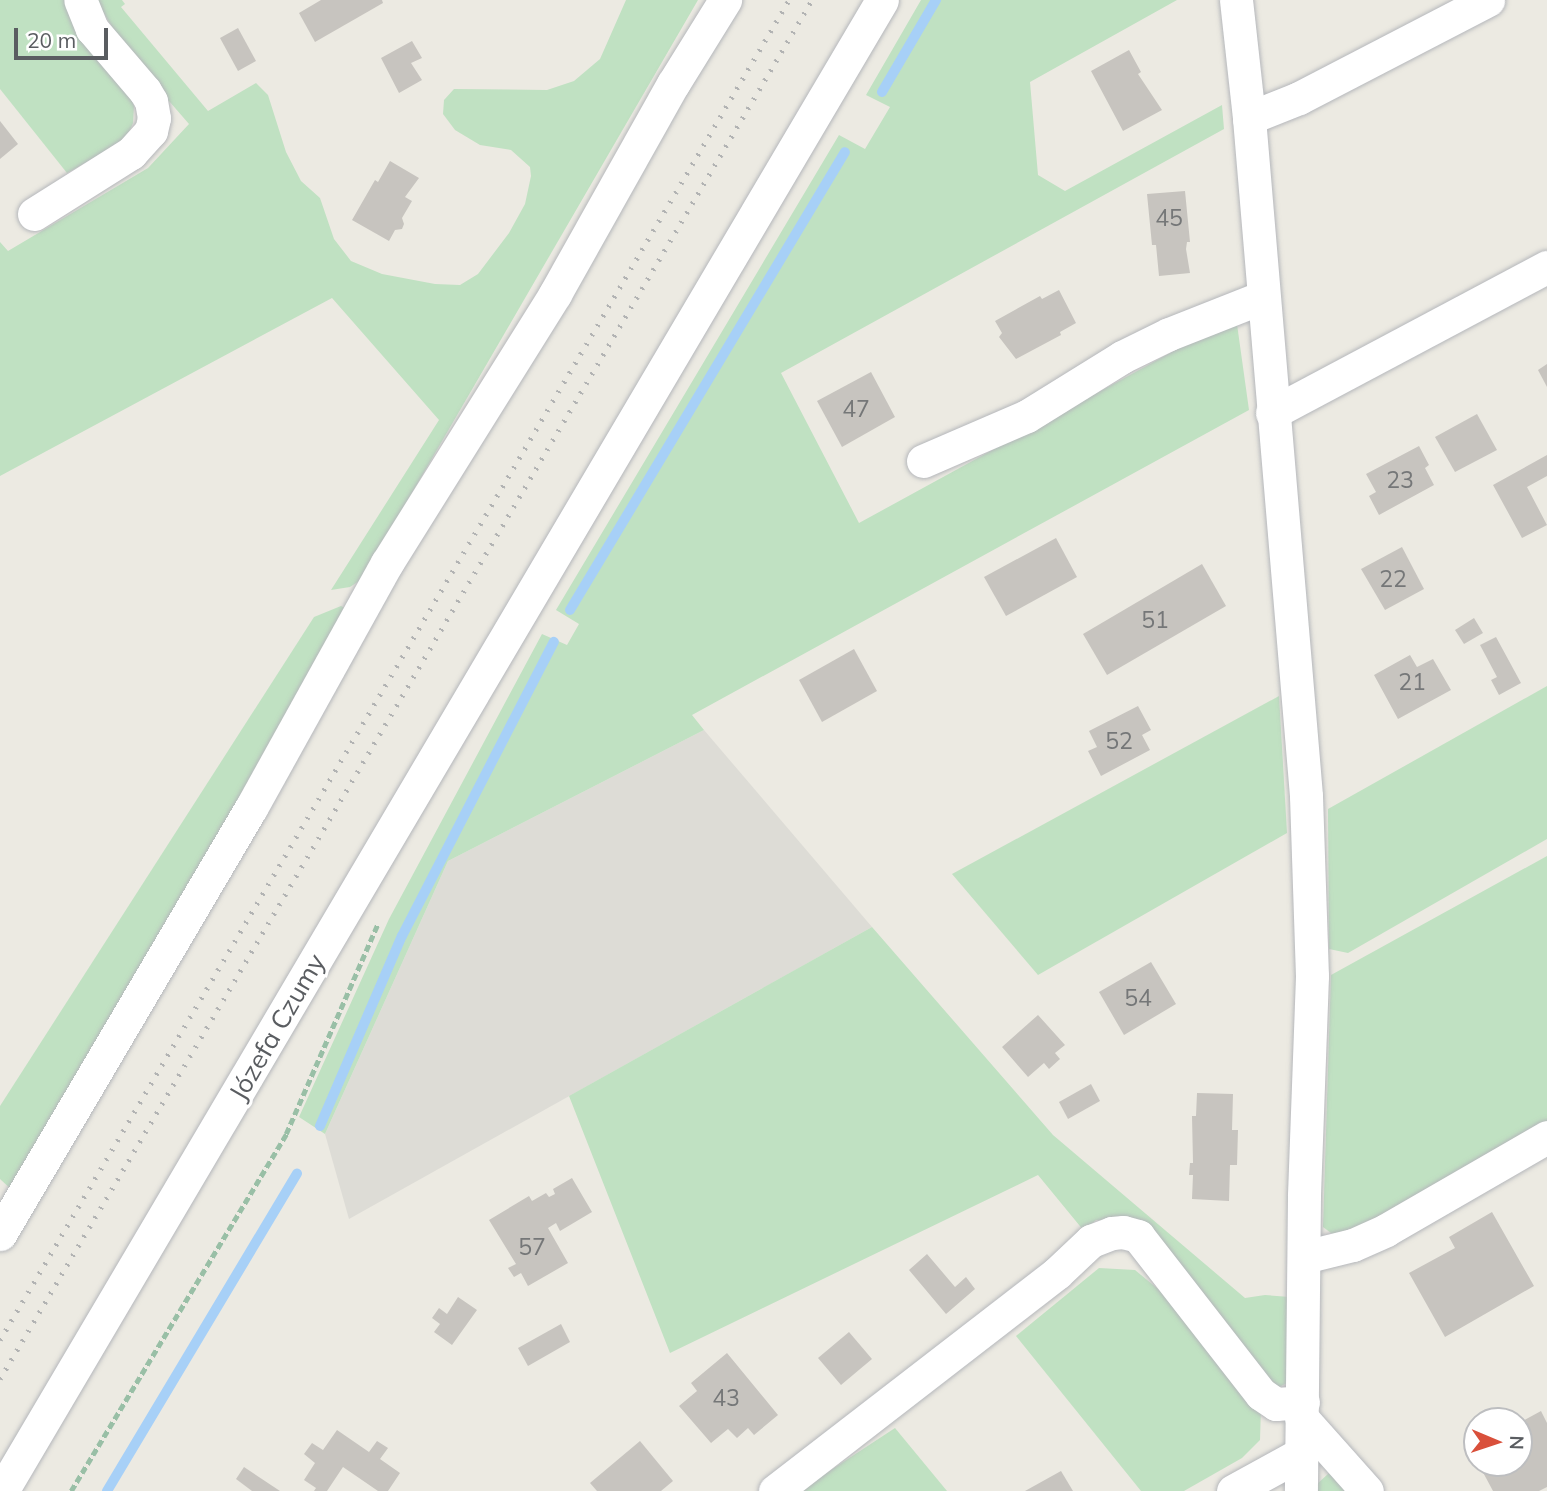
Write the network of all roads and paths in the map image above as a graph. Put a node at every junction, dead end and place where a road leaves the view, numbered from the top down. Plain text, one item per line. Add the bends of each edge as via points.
1 (80, 0) edge
2 (725, 0) edge
3 (882, 0) edge
4 (1236, 0) edge
5 (1488, 0) edge
6 (1249, 118) junction
7 (34, 214) dead end
8 (1547, 267) edge
9 (1263, 297) junction
10 (1272, 413) junction
11 (923, 461) dead end
12 (381, 915) dead end
13 (1547, 1136) edge
14 (0, 1234) edge
15 (1304, 1257) junction
16 (1302, 1410) junction
17 (1302, 1453) junction
18 (2, 1491) edge
19 (71, 1491) edge
20 (775, 1491) edge
21 (1233, 1491) edge
22 (1301, 1491) edge
23 (1367, 1491) edge

1 - 7 street via 92,29 151,101 154,118 151,131 131,153
2 - 14 street via 555,294 387,563 251,808
3 - 18 street, Józefa Czumy
4 - 6 street
5 - 6 street via 1299,98
6 - 9 street
8 - 10 street
9 - 10 street
9 - 11 street via 1169,334 1027,416
10 - 15 street via 1306,796 1312,976
12 - 19 path via 286,1134
13 - 15 street via 1386,1230 1353,1245
15 - 16 street
16 - 17 street
16 - 20 street via 1276,1404 1261,1394 1138,1236 1112,1233 1091,1241 1046,1282
16 - 23 street
17 - 21 street
17 - 22 street

